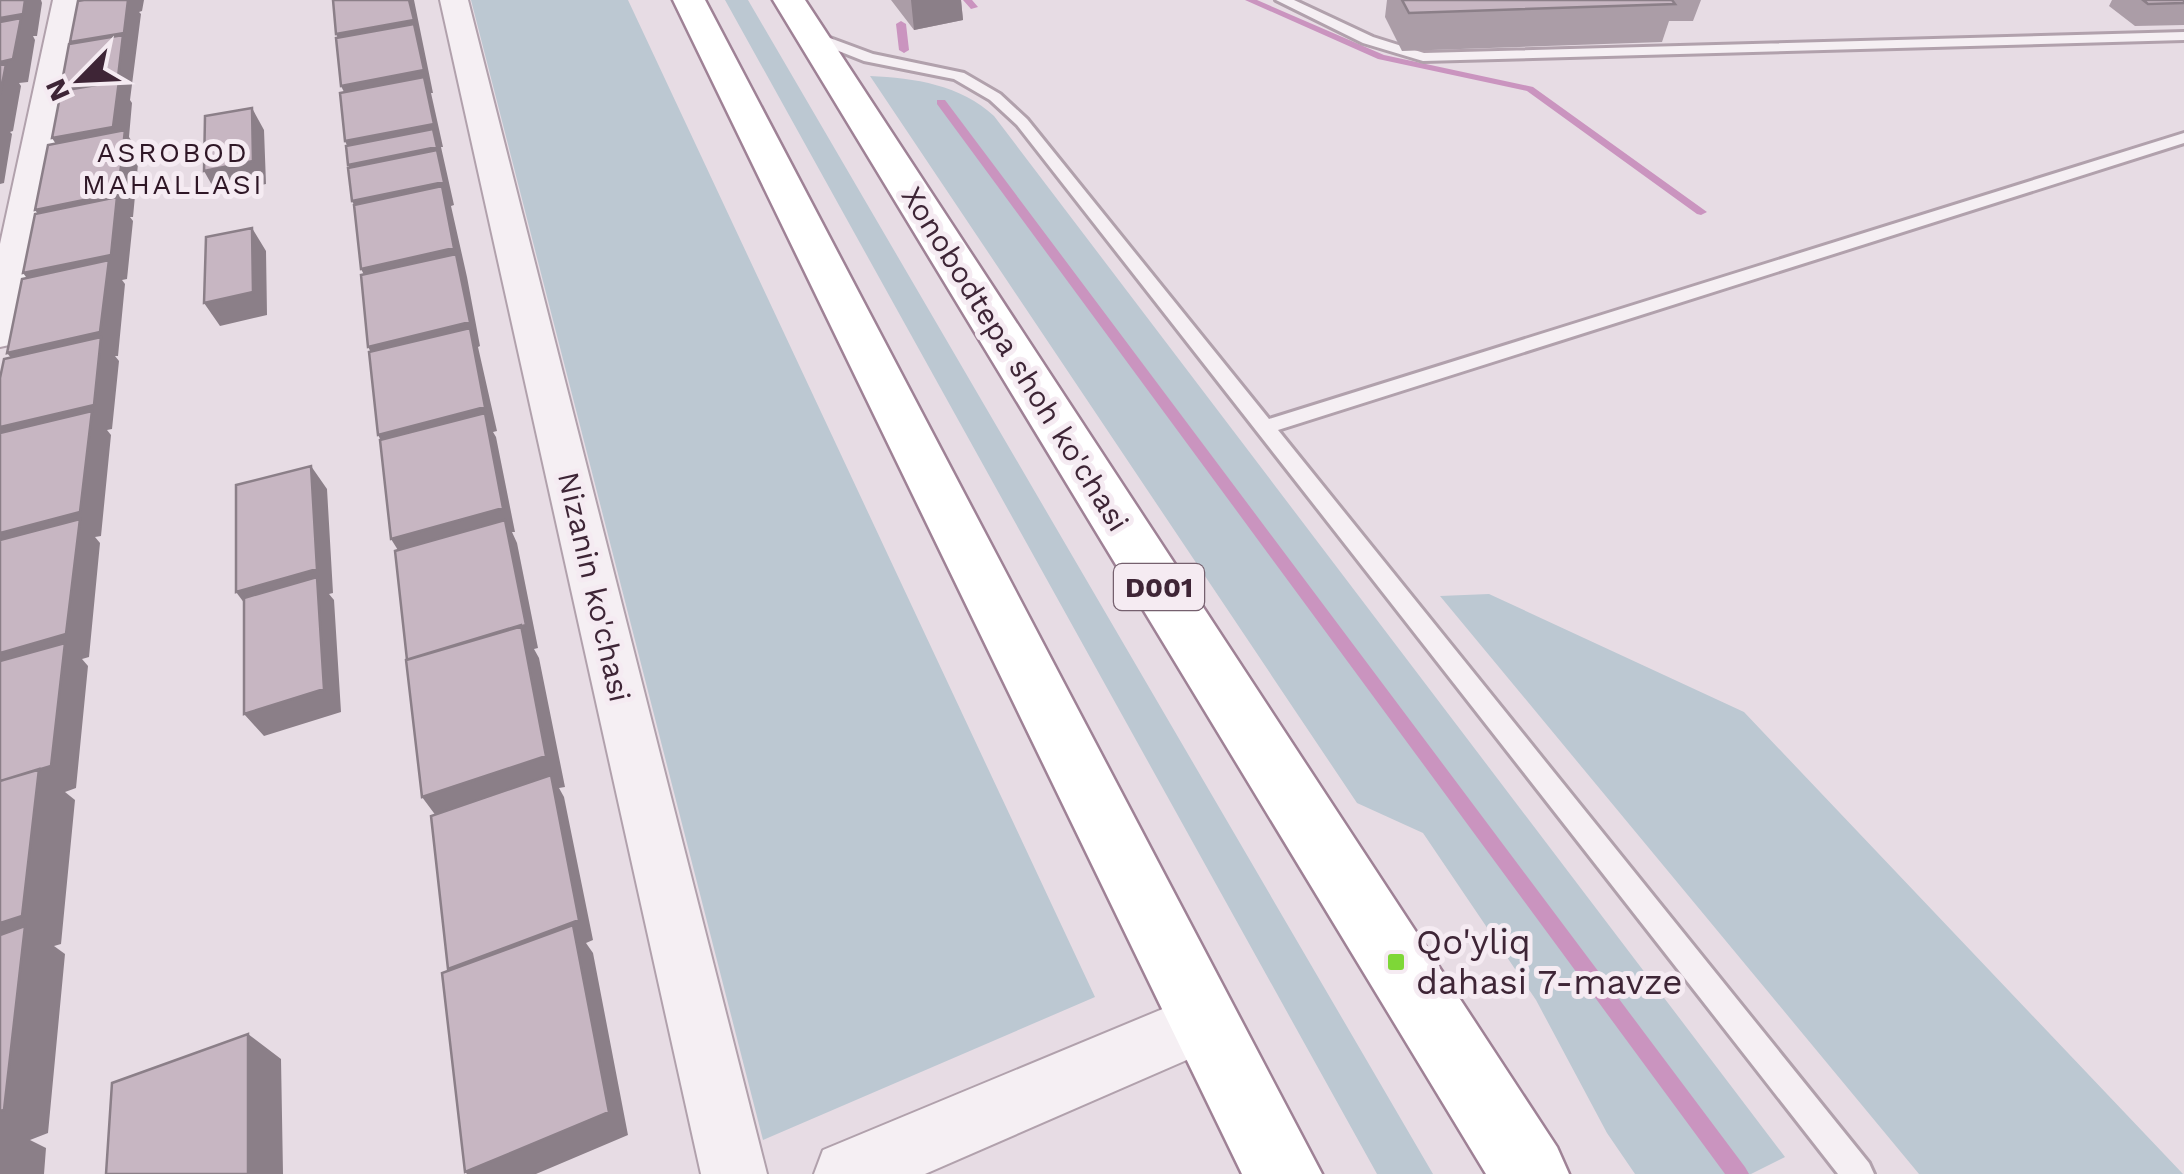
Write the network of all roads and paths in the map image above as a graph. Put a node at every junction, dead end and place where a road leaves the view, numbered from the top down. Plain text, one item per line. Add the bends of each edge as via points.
1 (67, 0) edge
2 (454, 0) edge
3 (689, 0) edge
4 (1283, 0) edge
5 (800, 18) edge
6 (2184, 36) edge
7 (2184, 138) edge
8 (0, 335) edge
9 (1263, 428) junction
10 (1206, 1021) junction
11 (939, 1156) edge
12 (734, 1174) edge
13 (847, 1174) edge
14 (1283, 1174) edge
15 (1530, 1174) edge
16 (1858, 1174) edge

1 - 8 street
2 - 12 street, Nizanin ko'chasi
3 - 10 highway
4 - 6 lane via 1422,58
5 - 9 lane via 870,58 959,76 995,97 1022,122
5 - 15 highway, Xonobodtepa shoh ko'chasi / D001
7 - 9 lane
9 - 16 lane
10 - 11 street
10 - 14 highway
11 - 13 street

